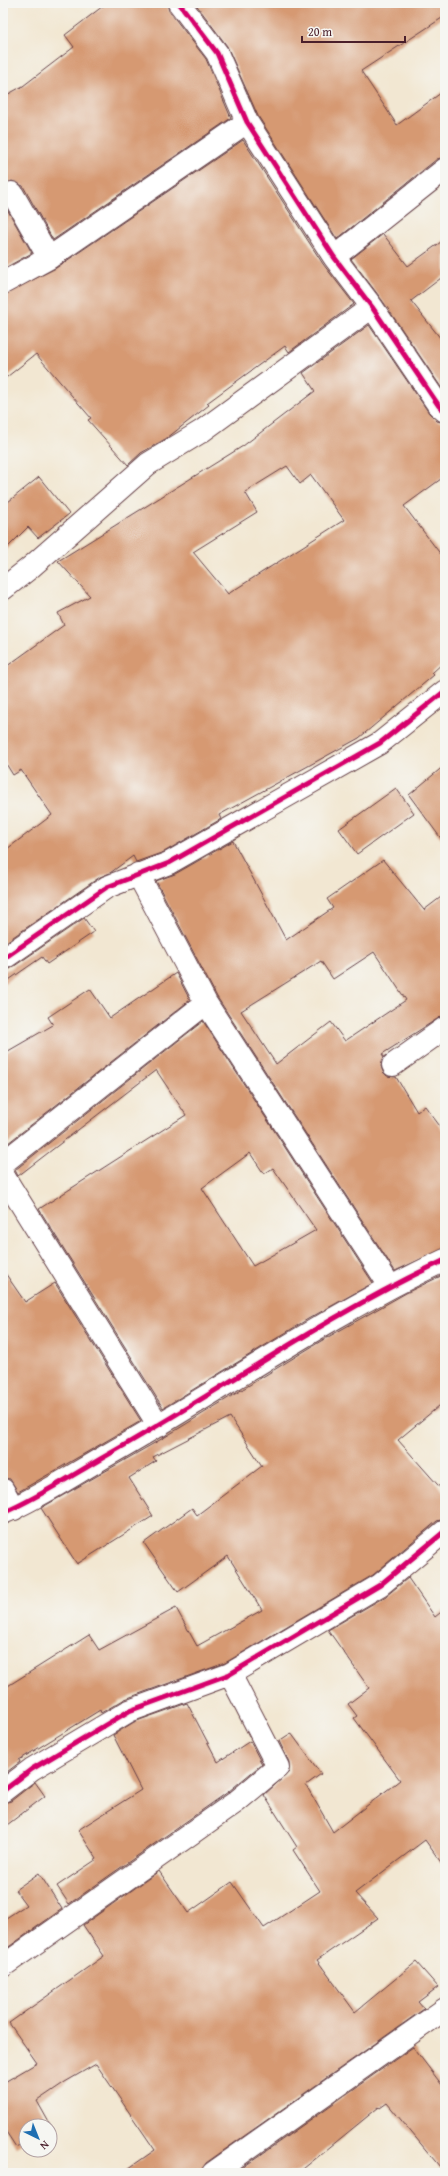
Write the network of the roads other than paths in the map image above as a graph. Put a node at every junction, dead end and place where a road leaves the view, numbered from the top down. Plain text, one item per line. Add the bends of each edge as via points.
1 (179, 3) edge
2 (247, 122) junction
3 (445, 169) edge
4 (12, 193) dead end
5 (334, 257) junction
6 (49, 258) junction
7 (3, 283) edge
8 (372, 307) junction
9 (445, 411) edge
10 (3, 588) edge
11 (445, 690) edge
12 (138, 874) junction
13 (3, 959) edge
14 (206, 1003) junction
15 (445, 1028) edge
16 (393, 1065) dead end
17 (3, 1162) edge
18 (3, 1175) edge
19 (445, 1260) edge
20 (390, 1286) junction
21 (159, 1426) junction
22 (3, 1490) edge
23 (9, 1511) edge
24 (445, 1531) edge
25 (230, 1674) junction
26 (3, 1791) edge
27 (3, 1966) edge
28 (445, 2009) edge
29 (213, 2173) edge

1 - 2 street via 217,53
2 - 5 street
2 - 6 street
3 - 5 street
4 - 6 street
5 - 8 street
6 - 7 street
8 - 9 street
8 - 10 street via 202,431 148,464 31,567
11 - 12 street via 380,743 168,862
12 - 13 street via 107,886
12 - 14 street
14 - 17 street
14 - 20 street
15 - 16 street
18 - 21 street
19 - 20 street
20 - 21 street via 299,1338
21 - 23 street
22 - 23 street
24 - 25 street via 380,1585
25 - 26 street via 129,1711 32,1770
25 - 27 street via 278,1767 236,1802
28 - 29 street

